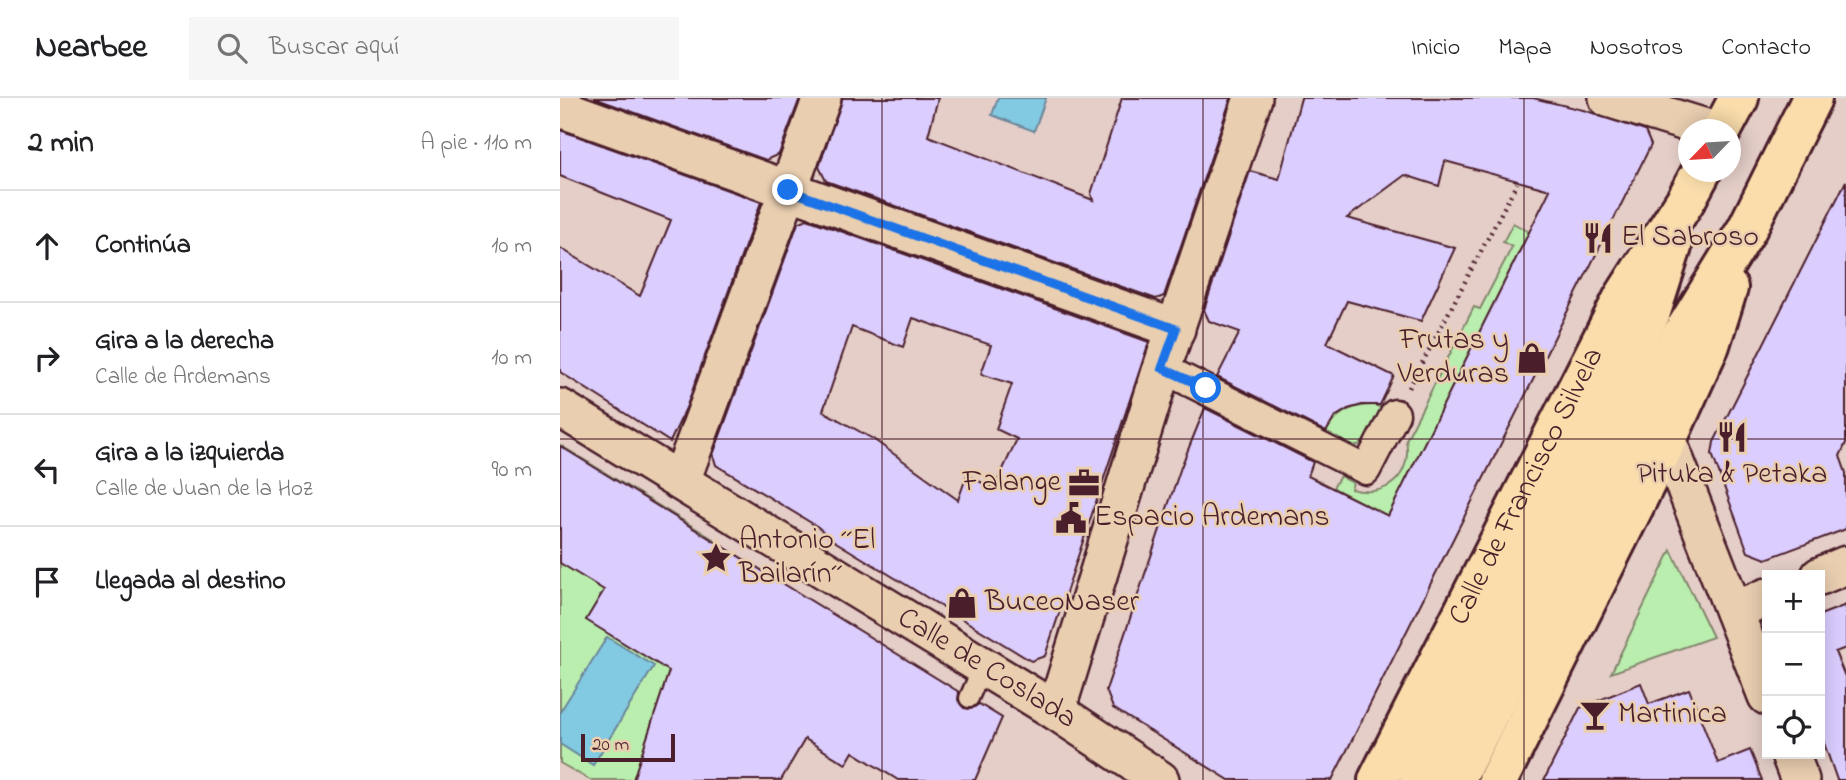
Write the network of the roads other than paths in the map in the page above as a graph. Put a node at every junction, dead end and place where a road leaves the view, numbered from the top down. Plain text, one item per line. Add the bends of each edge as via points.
1 (822, 98) edge
2 (1253, 98) edge
3 (1608, 98) edge
4 (1739, 98) edge
5 (1811, 98) edge
6 (560, 108) edge
7 (1728, 119) edge
8 (1678, 120) edge
9 (1694, 185) edge
10 (788, 190) junction
11 (1746, 229) junction
12 (1176, 329) junction
13 (1162, 368) junction
14 (560, 408) edge
15 (1395, 414) road end
16 (1667, 440) junction
17 (681, 481) junction
18 (1846, 565) edge
19 (1825, 574) edge
20 (1762, 599) edge
21 (1734, 611) junction
22 (1762, 683) edge
23 (1056, 711) junction
24 (1792, 759) edge
25 (1160, 780) edge
26 (1378, 780) edge
27 (1419, 780) edge
28 (1455, 780) edge
29 (1498, 780) edge
30 (1800, 780) edge

1 - 10 street
2 - 12 street
3 - 8 street
4 - 7 main road
5 - 11 main road
6 - 10 street
9 - 26 main road, Calle de Francisco Silvela via 1623,298
9 - 27 main road, Calle de Francisco Silvela via 1651,312
10 - 12 street
10 - 17 street
11 - 16 main road via 1710,345
11 - 28 main road via 1680,338
12 - 13 street
13 - 15 street via 1366,470
13 - 23 street
14 - 17 street, Calle de Coslada
16 - 21 street
16 - 29 main road
17 - 23 street, Calle de Coslada via 976,682
18 - 19 street
20 - 21 street
21 - 22 street
23 - 25 street, Calle de Coslada
24 - 30 street

